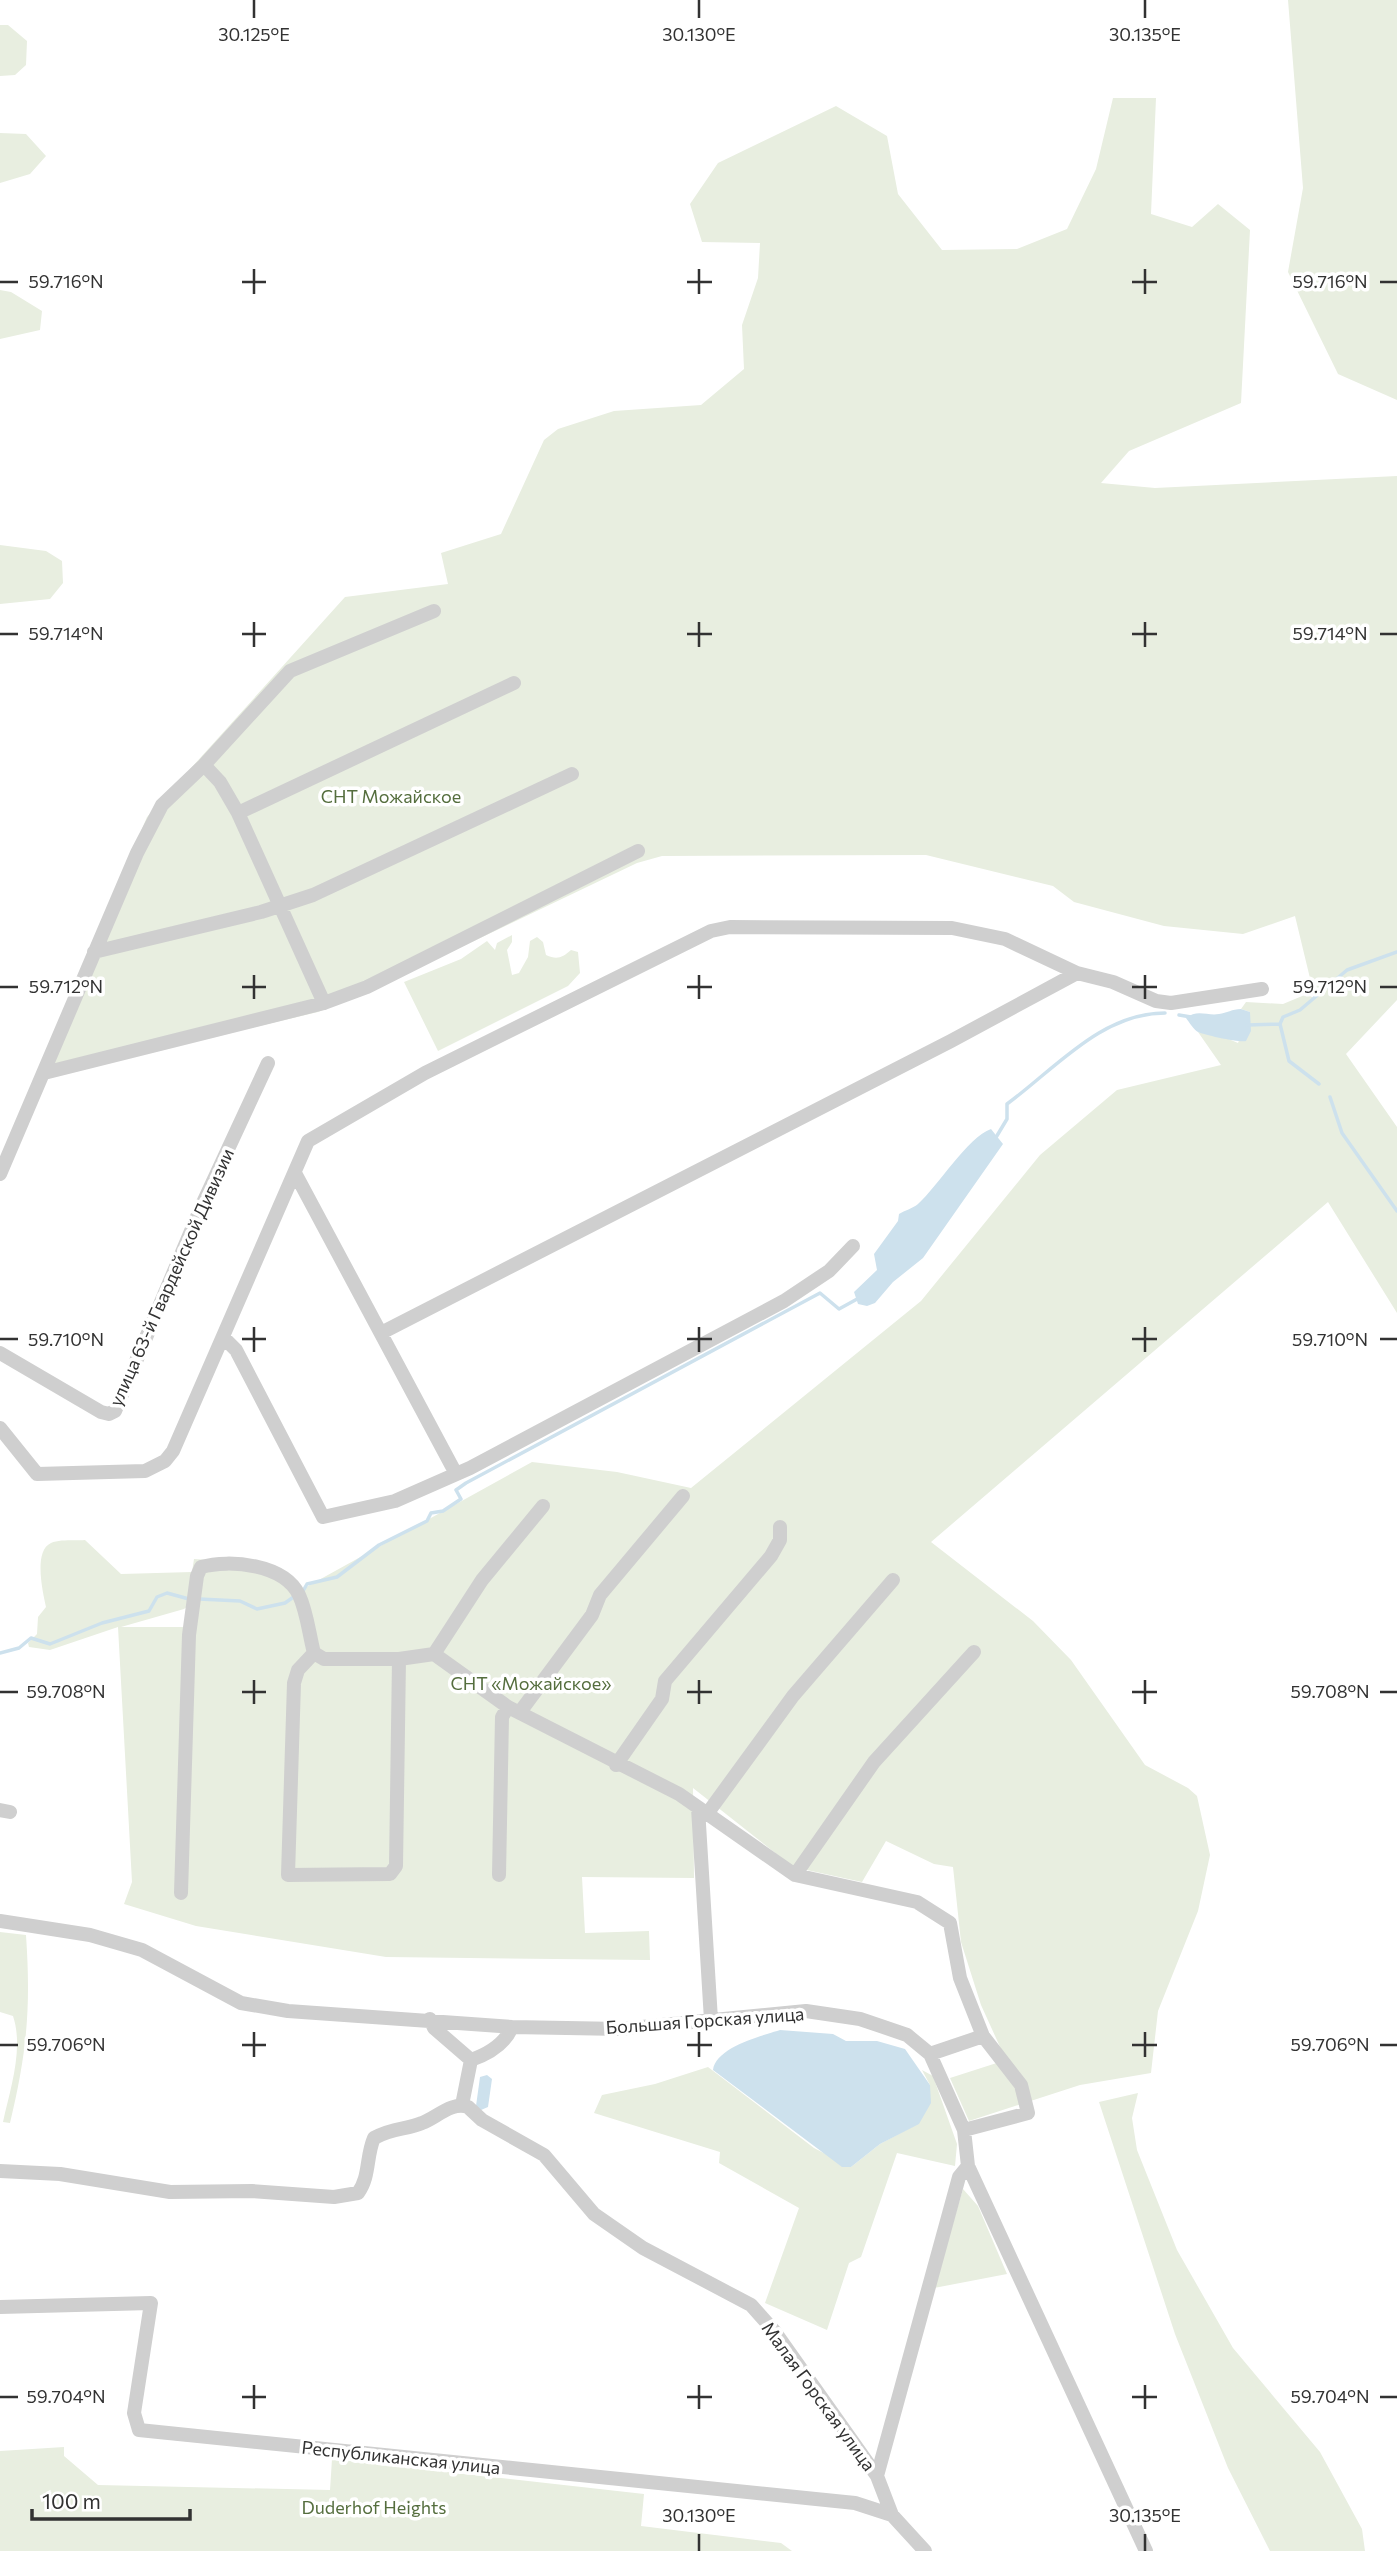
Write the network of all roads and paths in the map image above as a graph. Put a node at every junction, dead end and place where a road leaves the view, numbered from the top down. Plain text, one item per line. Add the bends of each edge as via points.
1 (434, 611) dead end
2 (514, 684) dead end
3 (204, 765) junction
4 (572, 774) dead end
5 (238, 813) junction
6 (638, 851) dead end
7 (279, 907) junction
8 (94, 952) junction
9 (1077, 973) junction
10 (1262, 989) dead end
11 (324, 1003) junction
12 (268, 1063) dead end
13 (44, 1073) junction
14 (295, 1173) junction
15 (0, 1174) edge
16 (853, 1246) dead end
17 (383, 1332) junction
18 (223, 1337) junction
19 (0, 1353) edge
20 (0, 1428) edge
21 (455, 1472) junction
22 (683, 1496) dead end
23 (543, 1506) dead end
24 (780, 1527) dead end
25 (893, 1580) dead end
26 (974, 1652) dead end
27 (314, 1653) junction
28 (434, 1654) junction
29 (399, 1659) junction
30 (514, 1710) junction
31 (616, 1765) junction
32 (702, 1811) junction
33 (499, 1875) dead end
34 (795, 1875) junction
35 (181, 1893) dead end
36 (0, 1921) edge
37 (430, 2019) junction
38 (710, 2020) junction
39 (512, 2026) junction
40 (983, 2036) junction
41 (930, 2054) junction
42 (471, 2060) junction
43 (462, 2105) junction
44 (964, 2130) junction
45 (968, 2166) junction
46 (0, 2171) edge
47 (0, 2307) edge
48 (877, 2476) junction
49 (892, 2515) junction
50 (925, 2551) edge
51 (1146, 2551) edge

1 - 3 street via 290,671
2 - 5 street
3 - 5 street
3 - 8 street via 150,823
4 - 7 street
5 - 7 street
6 - 11 street via 367,987
7 - 8 street
7 - 11 street
8 - 13 street
9 - 10 street via 1171,1003
9 - 14 street via 1006,939 952,928 730,927 711,931 425,1073 308,1141
9 - 17 street
11 - 13 street
12 - 19 street, улица 63-й Гвардейской Дивизии via 115,1411 101,1412
13 - 15 street
14 - 17 street
14 - 18 street
16 - 21 street via 829,1271 784,1301
17 - 21 street
18 - 20 street via 173,1451 145,1471 37,1474
18 - 21 street via 236,1350 323,1517 395,1501
22 - 30 street via 600,1595 592,1615
23 - 28 street via 482,1580
24 - 31 street via 780,1540 771,1556 665,1681 662,1699
25 - 32 street
26 - 34 street via 874,1762
27 - 29 street via 324,1659
27 - 29 street via 294,1683 288,1875 390,1874 396,1867
27 - 35 street via 299,1593 283,1576 227,1564 201,1567 189,1634
28 - 29 street
28 - 30 street
30 - 31 street
30 - 33 street via 502,1717
31 - 32 street via 679,1794
32 - 34 street
32 - 38 street
34 - 40 street via 917,1902 950,1923 960,1978
36 - 37 street, Большая Горская улица via 142,1950 241,2003 288,2011
37 - 39 street, Большая Горская улица
37 - 42 street via 434,2028
38 - 39 street, Большая Горская улица via 621,2029
38 - 41 street, Большая Горская улица via 806,2011 860,2019 907,2035
39 - 42 street via 488,2053
40 - 41 street
40 - 44 street via 1021,2085 1028,2113
41 - 44 street, Большая Горская улица
42 - 43 street
43 - 46 street via 419,2125 392,2128 374,2138 365,2183 358,2193 334,2197 170,2192 60,2174
43 - 48 street, Малая Горская улица via 544,2155 594,2214 643,2248 751,2305
44 - 45 street, Большая Горская улица
45 - 48 street via 959,2177
45 - 51 street, Большая Горская улица
47 - 49 street, Республиканская улица via 151,2303 134,2413 139,2430 855,2503
48 - 49 street, Малая Горская улица
49 - 50 street, Республиканская улица

